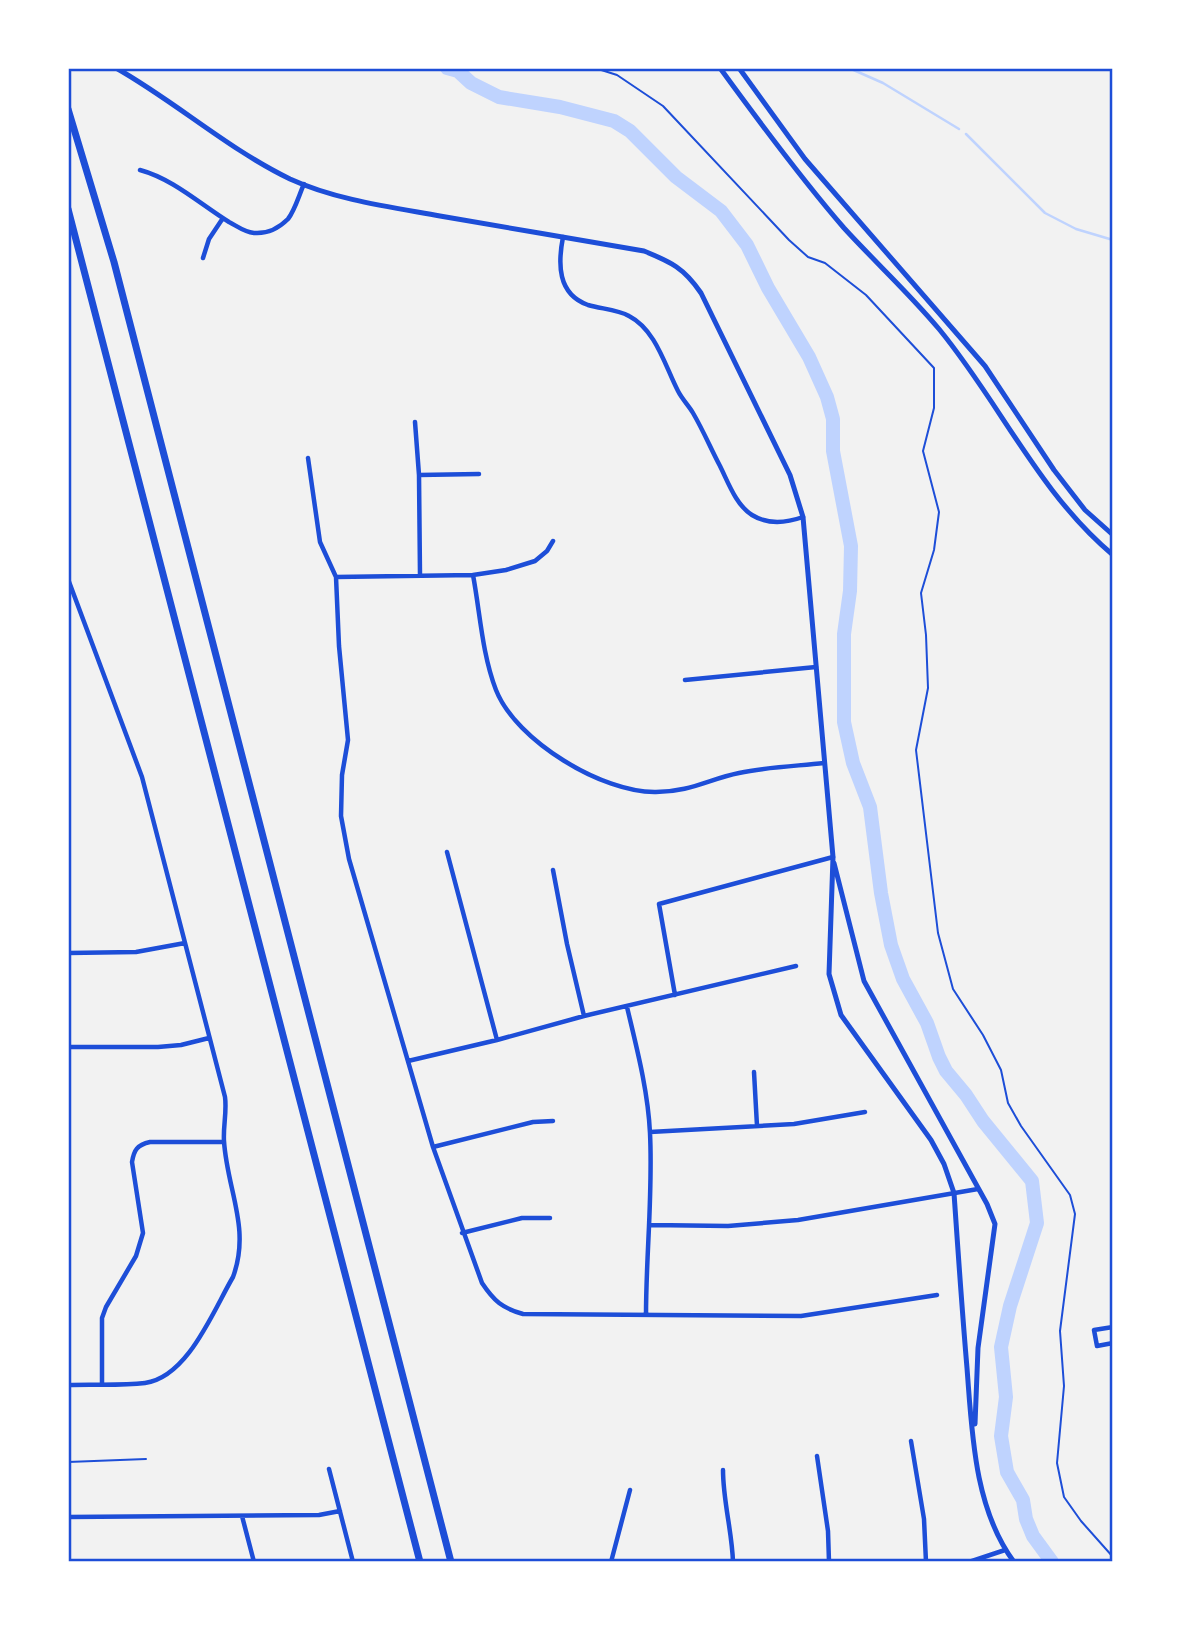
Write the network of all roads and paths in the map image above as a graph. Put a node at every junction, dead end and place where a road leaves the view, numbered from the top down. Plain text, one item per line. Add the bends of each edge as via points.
1 (116, 68) edge
2 (595, 68) edge
3 (720, 68) edge
4 (739, 68) edge
5 (68, 109) edge
6 (140, 170) dead end
7 (304, 184) junction
8 (68, 209) edge
9 (223, 218) junction
10 (563, 237) junction
11 (203, 258) dead end
12 (415, 422) dead end
13 (308, 458) dead end
14 (1054, 470) junction
15 (478, 474) dead end
16 (419, 475) junction
17 (1043, 478) junction
18 (803, 517) junction
19 (1113, 535) edge
20 (553, 541) dead end
21 (1113, 555) edge
22 (420, 575) junction
23 (473, 575) junction
24 (336, 577) junction
25 (68, 579) edge
26 (70, 588) edge
27 (816, 667) junction
28 (685, 680) dead end
29 (824, 763) junction
30 (447, 852) dead end
31 (833, 857) junction
32 (553, 870) dead end
33 (185, 943) junction
34 (68, 953) edge
35 (796, 965) dead end
36 (675, 995) junction
37 (627, 1007) junction
38 (584, 1016) junction
39 (209, 1038) junction
40 (497, 1040) junction
41 (68, 1047) edge
42 (408, 1061) junction
43 (754, 1072) dead end
44 (865, 1112) dead end
45 (553, 1122) dead end
46 (757, 1126) junction
47 (650, 1132) junction
48 (224, 1142) junction
49 (433, 1147) junction
50 (978, 1189) junction
51 (954, 1193) junction
52 (550, 1218) dead end
53 (651, 1225) junction
54 (462, 1233) junction
55 (937, 1295) dead end
56 (646, 1315) junction
57 (1113, 1327) edge
58 (1113, 1343) edge
59 (102, 1384) junction
60 (68, 1385) edge
61 (911, 1441) dead end
62 (974, 1448) junction
63 (817, 1456) dead end
64 (146, 1459) dead end
65 (68, 1462) edge
66 (329, 1469) dead end
67 (723, 1470) dead end
68 (630, 1490) dead end
69 (340, 1511) junction
70 (242, 1516) junction
71 (68, 1517) edge
72 (1005, 1550) junction
73 (1113, 1557) edge
74 (254, 1562) edge
75 (353, 1562) edge
76 (420, 1562) edge
77 (452, 1562) edge
78 (611, 1562) edge
79 (733, 1562) edge
80 (830, 1562) edge
81 (926, 1562) edge
82 (969, 1562) edge
83 (1014, 1562) edge

1 - 7 street via 251,158
2 - 73 path via 617,75 663,106 789,240 866,295 934,369 934,408 923,451 939,512 921,593 928,688 916,750 938,933 953,989 1001,1070 1009,1103 1070,1195 1075,1214 1060,1331 1064,1386 1057,1463 1064,1497
3 - 17 street via 845,228 938,328
4 - 14 street via 805,159 985,366
5 - 77 highway via 114,262
6 - 9 street via 156,174
7 - 9 street via 290,216 279,227 253,233
7 - 10 street via 351,199
8 - 76 highway
9 - 11 street
10 - 18 street via 644,251 674,263 689,276 790,475
10 - 18 street via 560,269 566,288 586,304 626,314 645,328 736,498 750,514 768,522
12 - 16 street
13 - 24 street via 320,542
14 - 17 street
14 - 19 street via 1085,510
15 - 16 street
16 - 22 street
17 - 21 street via 1064,509
18 - 27 street
20 - 23 street via 534,561
22 - 23 street
22 - 24 street
23 - 29 street via 491,676 508,713 545,746 599,780 656,792 692,789 743,772
24 - 42 street via 348,740 341,816 349,859
25 - 26 street
26 - 33 street via 142,777
27 - 28 street
27 - 29 street
29 - 31 street
30 - 40 street
31 - 36 street via 659,904
31 - 50 street via 864,981
31 - 51 street via 829,974 841,1015 931,1140
32 - 38 street
33 - 34 street via 136,952
33 - 39 street
35 - 36 street
36 - 37 street
37 - 38 street
37 - 47 street
38 - 40 street
39 - 41 street via 158,1047
39 - 48 street via 225,1097
40 - 42 street
42 - 49 street
43 - 46 street
44 - 46 street
45 - 49 street via 533,1122
46 - 47 street
47 - 53 street
48 - 59 street via 241,1233 233,1277 180,1365 145,1383
48 - 59 street via 150,1142 133,1153 143,1233 136,1256 102,1318
49 - 54 street
50 - 51 street
50 - 62 street via 995,1224 978,1348
51 - 53 street via 798,1220 728,1226
51 - 62 street
52 - 54 street via 522,1218
53 - 56 street
54 - 56 street via 481,1283 506,1309 523,1314
55 - 56 street via 801,1316
57 - 58 street via 1094,1330 1097,1346
59 - 60 street
61 - 81 street
62 - 72 street via 986,1505
63 - 80 street
64 - 65 path
66 - 69 street
67 - 79 street
68 - 78 street
69 - 70 street
69 - 75 street
70 - 71 street
70 - 74 street
72 - 82 street
72 - 83 street

